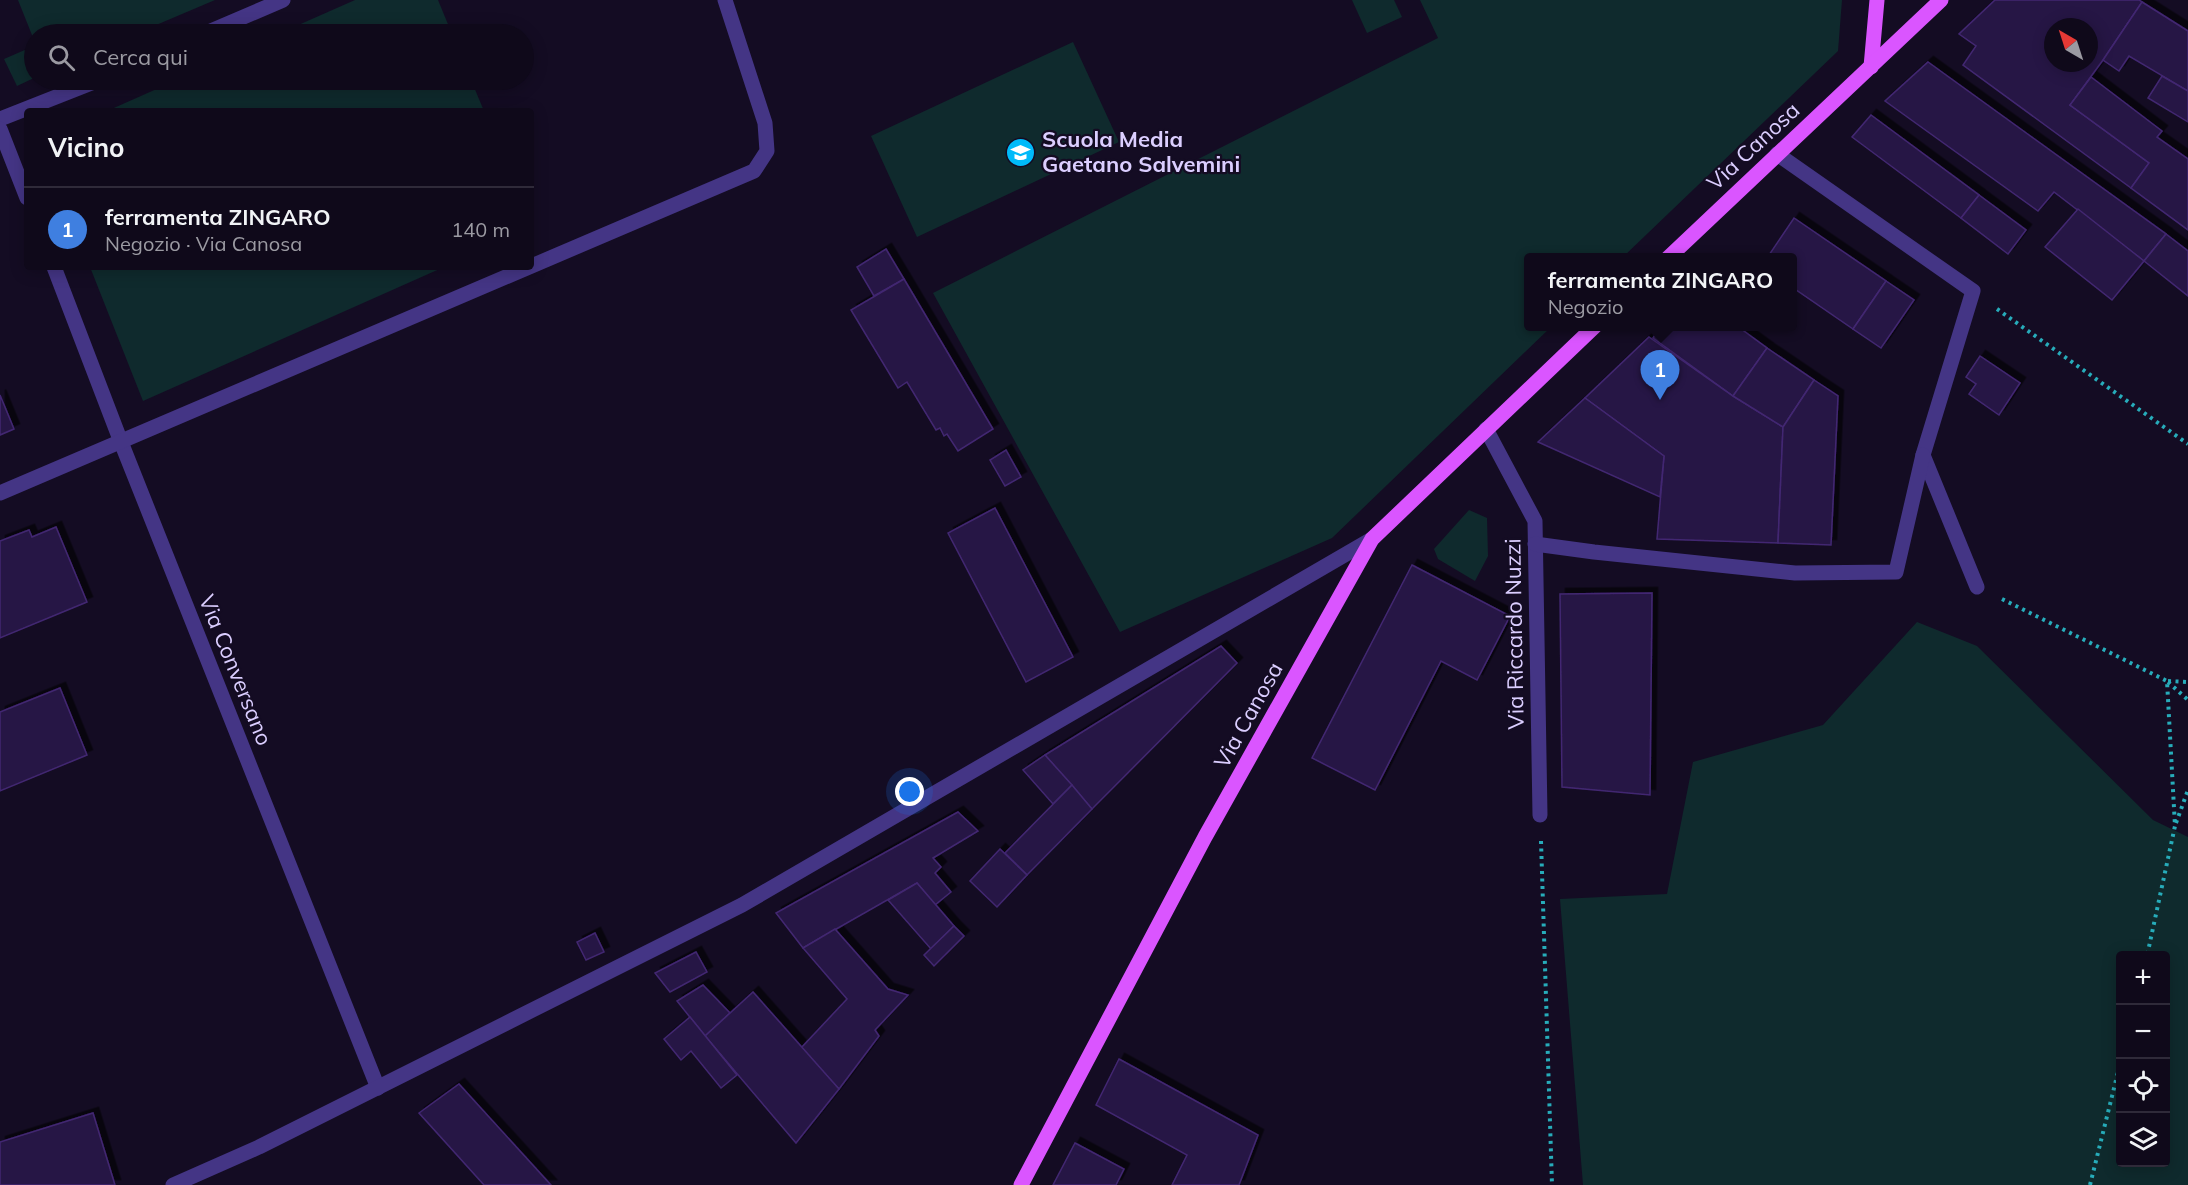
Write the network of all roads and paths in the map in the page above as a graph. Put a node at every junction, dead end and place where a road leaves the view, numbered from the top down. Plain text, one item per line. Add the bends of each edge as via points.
1 (284, 0) edge
2 (725, 0) edge
3 (1877, 0) edge
4 (1941, 0) edge
5 (228, 24) edge
6 (1870, 67) junction
7 (74, 90) edge
8 (28, 108) edge
9 (24, 110) edge
10 (0, 119) edge
11 (0, 129) edge
12 (1777, 154) junction
13 (24, 190) edge
14 (1673, 253) edge
15 (534, 265) edge
16 (55, 270) edge
17 (523, 270) edge
18 (1972, 291) junction
19 (1590, 331) edge
20 (1486, 429) junction
21 (121, 442) junction
22 (2188, 444) edge
23 (1923, 454) junction
24 (0, 493) edge
25 (1372, 539) junction
26 (1535, 544) junction
27 (1977, 587) joint
28 (2167, 681) junction
29 (2188, 682) edge
30 (2188, 700) edge
31 (2188, 790) edge
32 (1540, 814) joint
33 (2175, 826) junction
34 (2148, 951) edge
35 (2116, 1084) edge
36 (378, 1088) junction
37 (173, 1185) edge
38 (1021, 1185) edge
39 (1552, 1185) edge
40 (2090, 1185) edge

1 - 5 street
2 - 15 street via 765,123 767,151 754,171
3 - 6 main road
4 - 6 main road, Via Canosa
6 - 12 main road, Via Canosa
7 - 8 street
9 - 10 street
11 - 13 street
12 - 14 main road, Via Canosa
12 - 18 street
16 - 21 street, Via Conversano
17 - 21 street
18 - 22 path
18 - 23 street
19 - 20 main road, Via Canosa
20 - 25 main road, Via Canosa
20 - 26 street, Via Riccardo Nuzzi via 1535,521
21 - 24 street
21 - 36 street, Via Conversano
23 - 26 street via 1896,572 1795,573
23 - 27 street
25 - 36 street via 742,905
25 - 38 main road, Via Canosa via 1205,837
26 - 32 street, Via Riccardo Nuzzi
27 - 28 path
28 - 29 path
28 - 30 path
28 - 33 path
31 - 33 path
32 - 39 path
33 - 34 path
35 - 40 path
36 - 37 street

